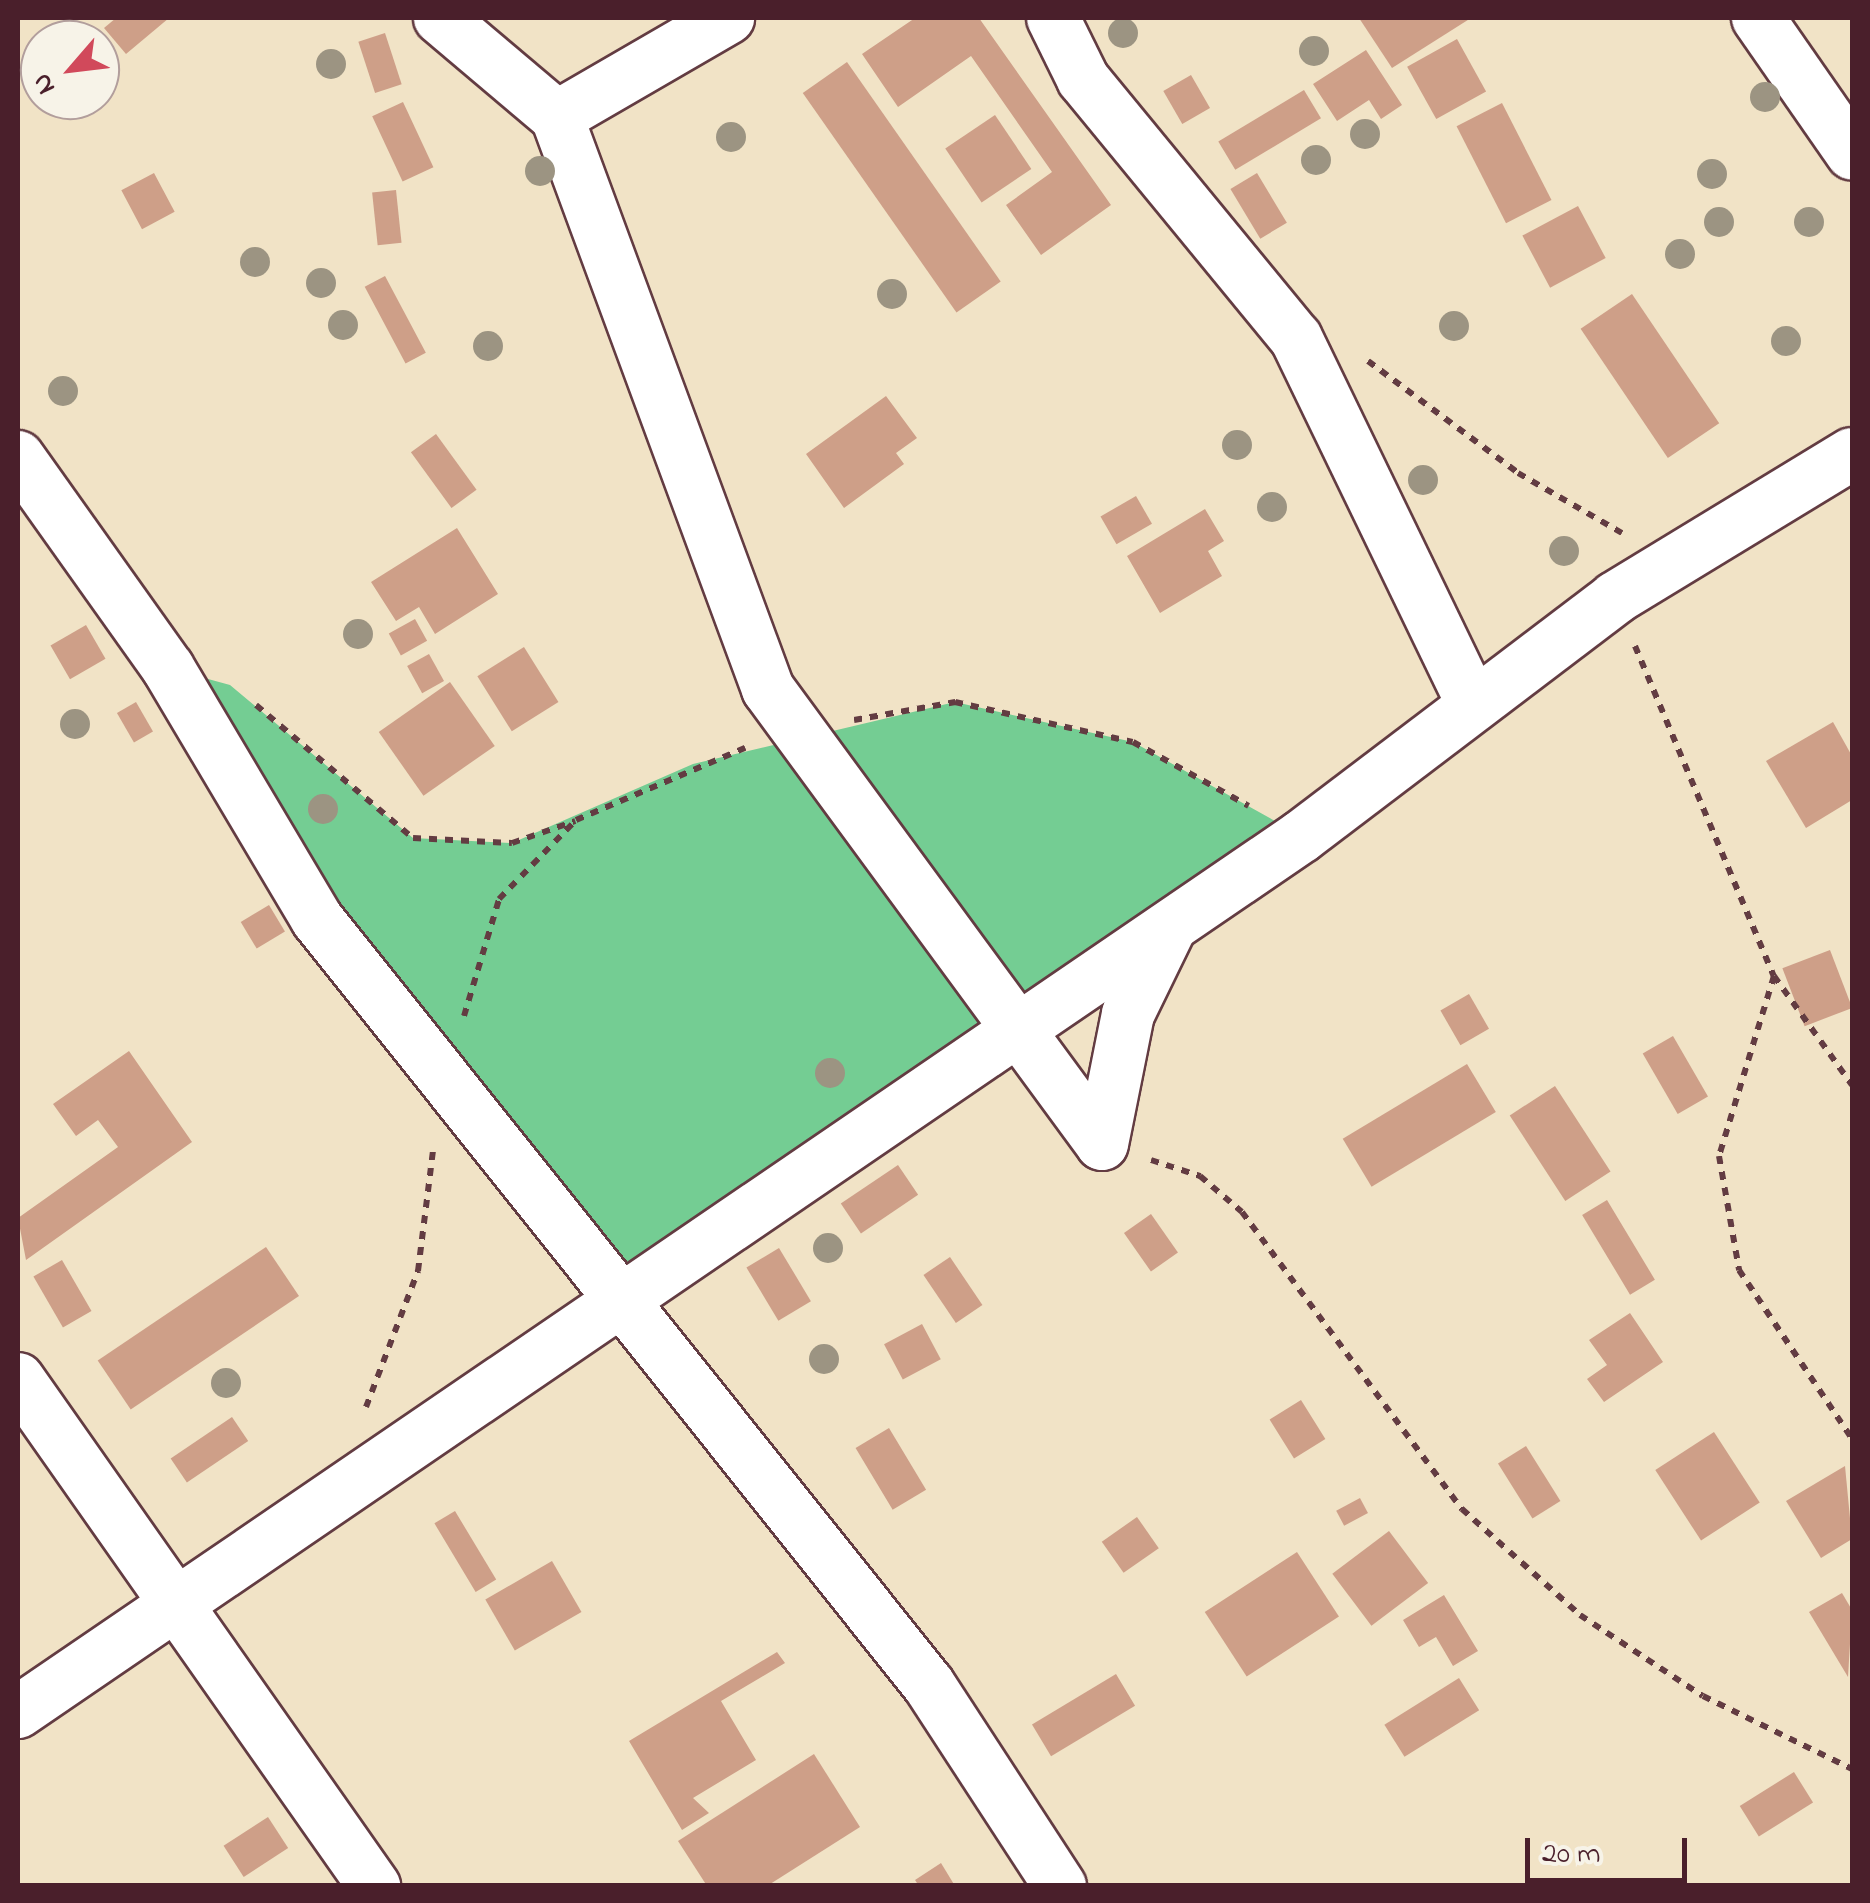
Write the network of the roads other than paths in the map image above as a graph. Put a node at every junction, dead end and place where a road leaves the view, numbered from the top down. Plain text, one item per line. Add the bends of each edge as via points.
1 (440, 18) edge
2 (728, 18) edge
3 (1053, 18) edge
4 (1758, 18) edge
5 (557, 117) junction
6 (1852, 153) edge
7 (1852, 454) edge
8 (18, 458) edge
9 (1471, 700) junction
10 (1172, 926) junction
11 (1014, 1033) junction
12 (628, 1298) junction
13 (18, 1380) edge
14 (180, 1600) junction
15 (18, 1712) edge
16 (374, 1886) edge
17 (1060, 1886) edge

1 - 5 street
2 - 5 street
3 - 9 street via 1083,78 1296,338
4 - 6 street
5 - 11 street via 768,689
7 - 9 street via 1690,547
8 - 12 street via 168,668 317,920 442,1083
9 - 10 street via 1302,836
10 - 11 street
10 - 11 street via 1128,1014 1102,1144
11 - 12 street
12 - 14 street
12 - 17 street via 929,1684
13 - 14 street
14 - 15 street
14 - 16 street

